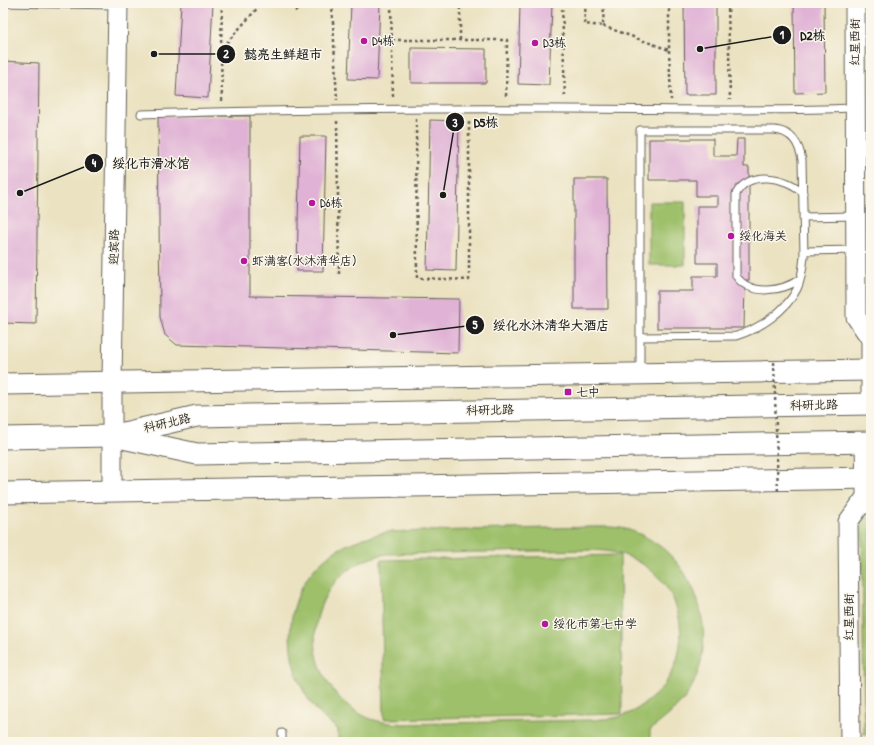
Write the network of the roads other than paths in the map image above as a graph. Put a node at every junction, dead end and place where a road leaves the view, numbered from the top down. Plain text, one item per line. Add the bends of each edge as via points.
1 (3, 3) edge
2 (855, 3) edge
3 (118, 4) edge
4 (856, 108) junction
5 (141, 114) dead end
6 (863, 137) edge
7 (803, 193) junction
8 (856, 216) junction
9 (803, 217) junction
10 (856, 250) junction
11 (804, 251) junction
12 (801, 278) junction
13 (640, 338) junction
14 (871, 340) edge
15 (640, 362) dead end
16 (871, 370) edge
17 (112, 382) junction
18 (3, 384) edge
19 (871, 391) edge
20 (871, 404) edge
21 (111, 436) junction
22 (3, 438) edge
23 (868, 442) edge
24 (869, 489) edge
25 (112, 491) junction
26 (3, 493) edge
27 (282, 733) dead end
28 (282, 742) edge
29 (850, 742) edge

1 - 3 lane
2 - 4 main road, 红星西街
3 - 17 main road, 迎宾路
4 - 5 lane via 337,109
4 - 6 main road, 红星西街
6 - 8 main road, 红星西街
7 - 9 lane
7 - 12 lane via 793,185 760,178 740,187 736,194 736,276 739,280 754,288 769,290 786,287
7 - 13 lane via 800,149 790,135 782,131 640,130
8 - 9 lane
8 - 10 main road, 红星西街
9 - 11 lane
10 - 11 lane
10 - 14 main road, 红星西街 via 856,317
11 - 12 lane
12 - 13 lane via 792,297 780,310 748,332 736,336
13 - 15 lane
14 - 16 main road, 红星西街
16 - 17 main road
16 - 19 main road, 红星西街
17 - 18 main road
17 - 21 main road, 迎宾路
20 - 21 main road, 科研北路 via 197,416
21 - 22 main road, 科研北路
21 - 23 main road, 科研北路 via 197,454
21 - 25 main road, 迎宾路
23 - 24 main road
24 - 25 main road
24 - 29 main road, 红星西街 via 848,522
25 - 26 main road
27 - 28 lane

